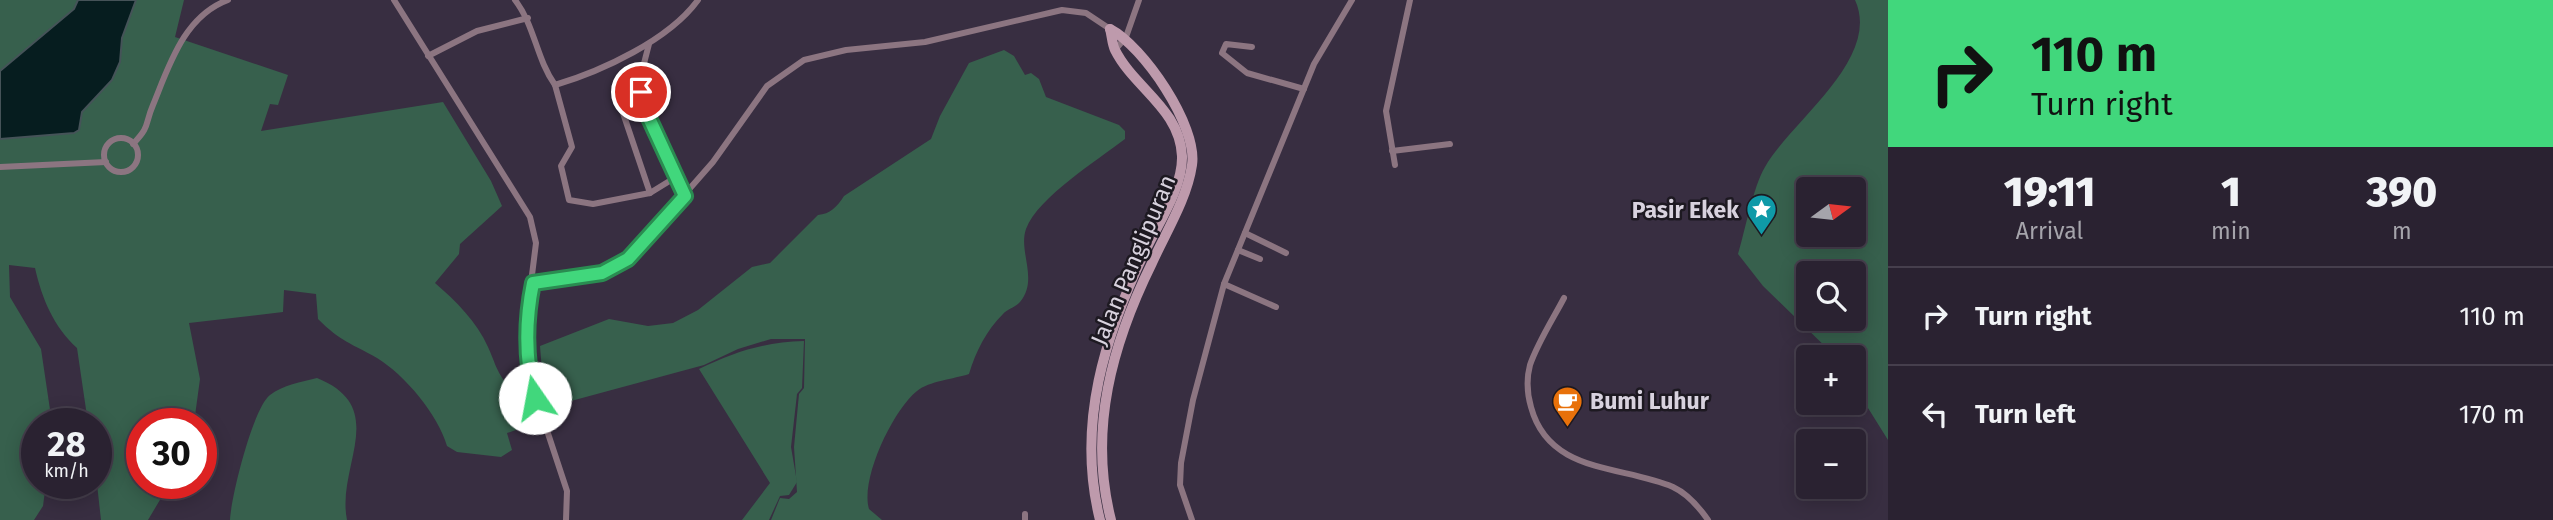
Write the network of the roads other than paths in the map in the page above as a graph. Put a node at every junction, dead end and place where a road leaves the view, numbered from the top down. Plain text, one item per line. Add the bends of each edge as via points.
1 (228, 0) edge
2 (394, 0) edge
3 (515, 0) edge
4 (698, 0) edge
5 (1139, 0) edge
6 (1352, 0) edge
7 (1410, 0) edge
8 (528, 18) junction
9 (1110, 29) junction
10 (1126, 37) junction
11 (649, 44) junction
12 (1252, 47) dead end
13 (1115, 50) junction
14 (428, 56) junction
15 (555, 85) junction
16 (1304, 89) junction
17 (643, 105) junction
18 (134, 144) junction
19 (1450, 144) dead end
20 (1392, 151) junction
21 (106, 162) junction
22 (1395, 165) dead end
23 (0, 167) edge
24 (676, 177) junction
25 (650, 193) junction
26 (685, 196) junction
27 (1245, 233) junction
28 (1238, 250) junction
29 (1286, 253) dead end
30 (1260, 259) dead end
31 (533, 283) junction
32 (1224, 284) junction
33 (1132, 291) junction
34 (1564, 298) dead end
35 (1276, 307) dead end
36 (566, 520) edge
37 (1100, 520) edge
38 (1111, 520) edge
39 (1192, 520) edge
40 (1708, 520) edge

1 - 18 street via 205,13 183,37 151,110 148,128
2 - 14 street
3 - 8 street
4 - 11 street
5 - 10 street
6 - 16 street
7 - 20 street via 1387,102
8 - 14 street via 478,31
8 - 15 street
9 - 10 main road, Jalan Panglipuran
9 - 13 main road, Jalan Panglipuran
9 - 26 street via 1086,13 1062,10 925,42 846,50 804,60 767,86
10 - 13 street
10 - 33 main road, Jalan Panglipuran via 1179,109 1193,143 1186,188
11 - 15 street
11 - 17 street via 641,75
12 - 16 street via 1226,44 1222,53 1247,73
13 - 33 main road, Jalan Panglipuran via 1173,122 1182,157 1172,196
14 - 31 street via 530,217 536,243
15 - 25 street via 572,147 561,166 569,200 593,204
16 - 27 street
17 - 24 street
17 - 25 street via 623,113
18 - 21 street via 123,138 110,142 105,149
18 - 21 street via 138,159 130,170 116,171
19 - 20 street
20 - 22 street
21 - 23 street
24 - 25 street
24 - 26 street
26 - 31 street via 628,259 602,273
27 - 28 street
27 - 29 street
28 - 30 street
28 - 32 street
31 - 36 street via 528,307 529,376 567,491
32 - 35 street
32 - 39 street via 1181,463 1180,485
33 - 37 main road, Jalan Panglipuran via 1106,344 1093,412 1091,472
33 - 38 main road, Jalan Panglipuran via 1107,387 1102,453
34 - 40 street via 1530,366 1526,390 1544,435 1572,459 1673,488 1694,502

